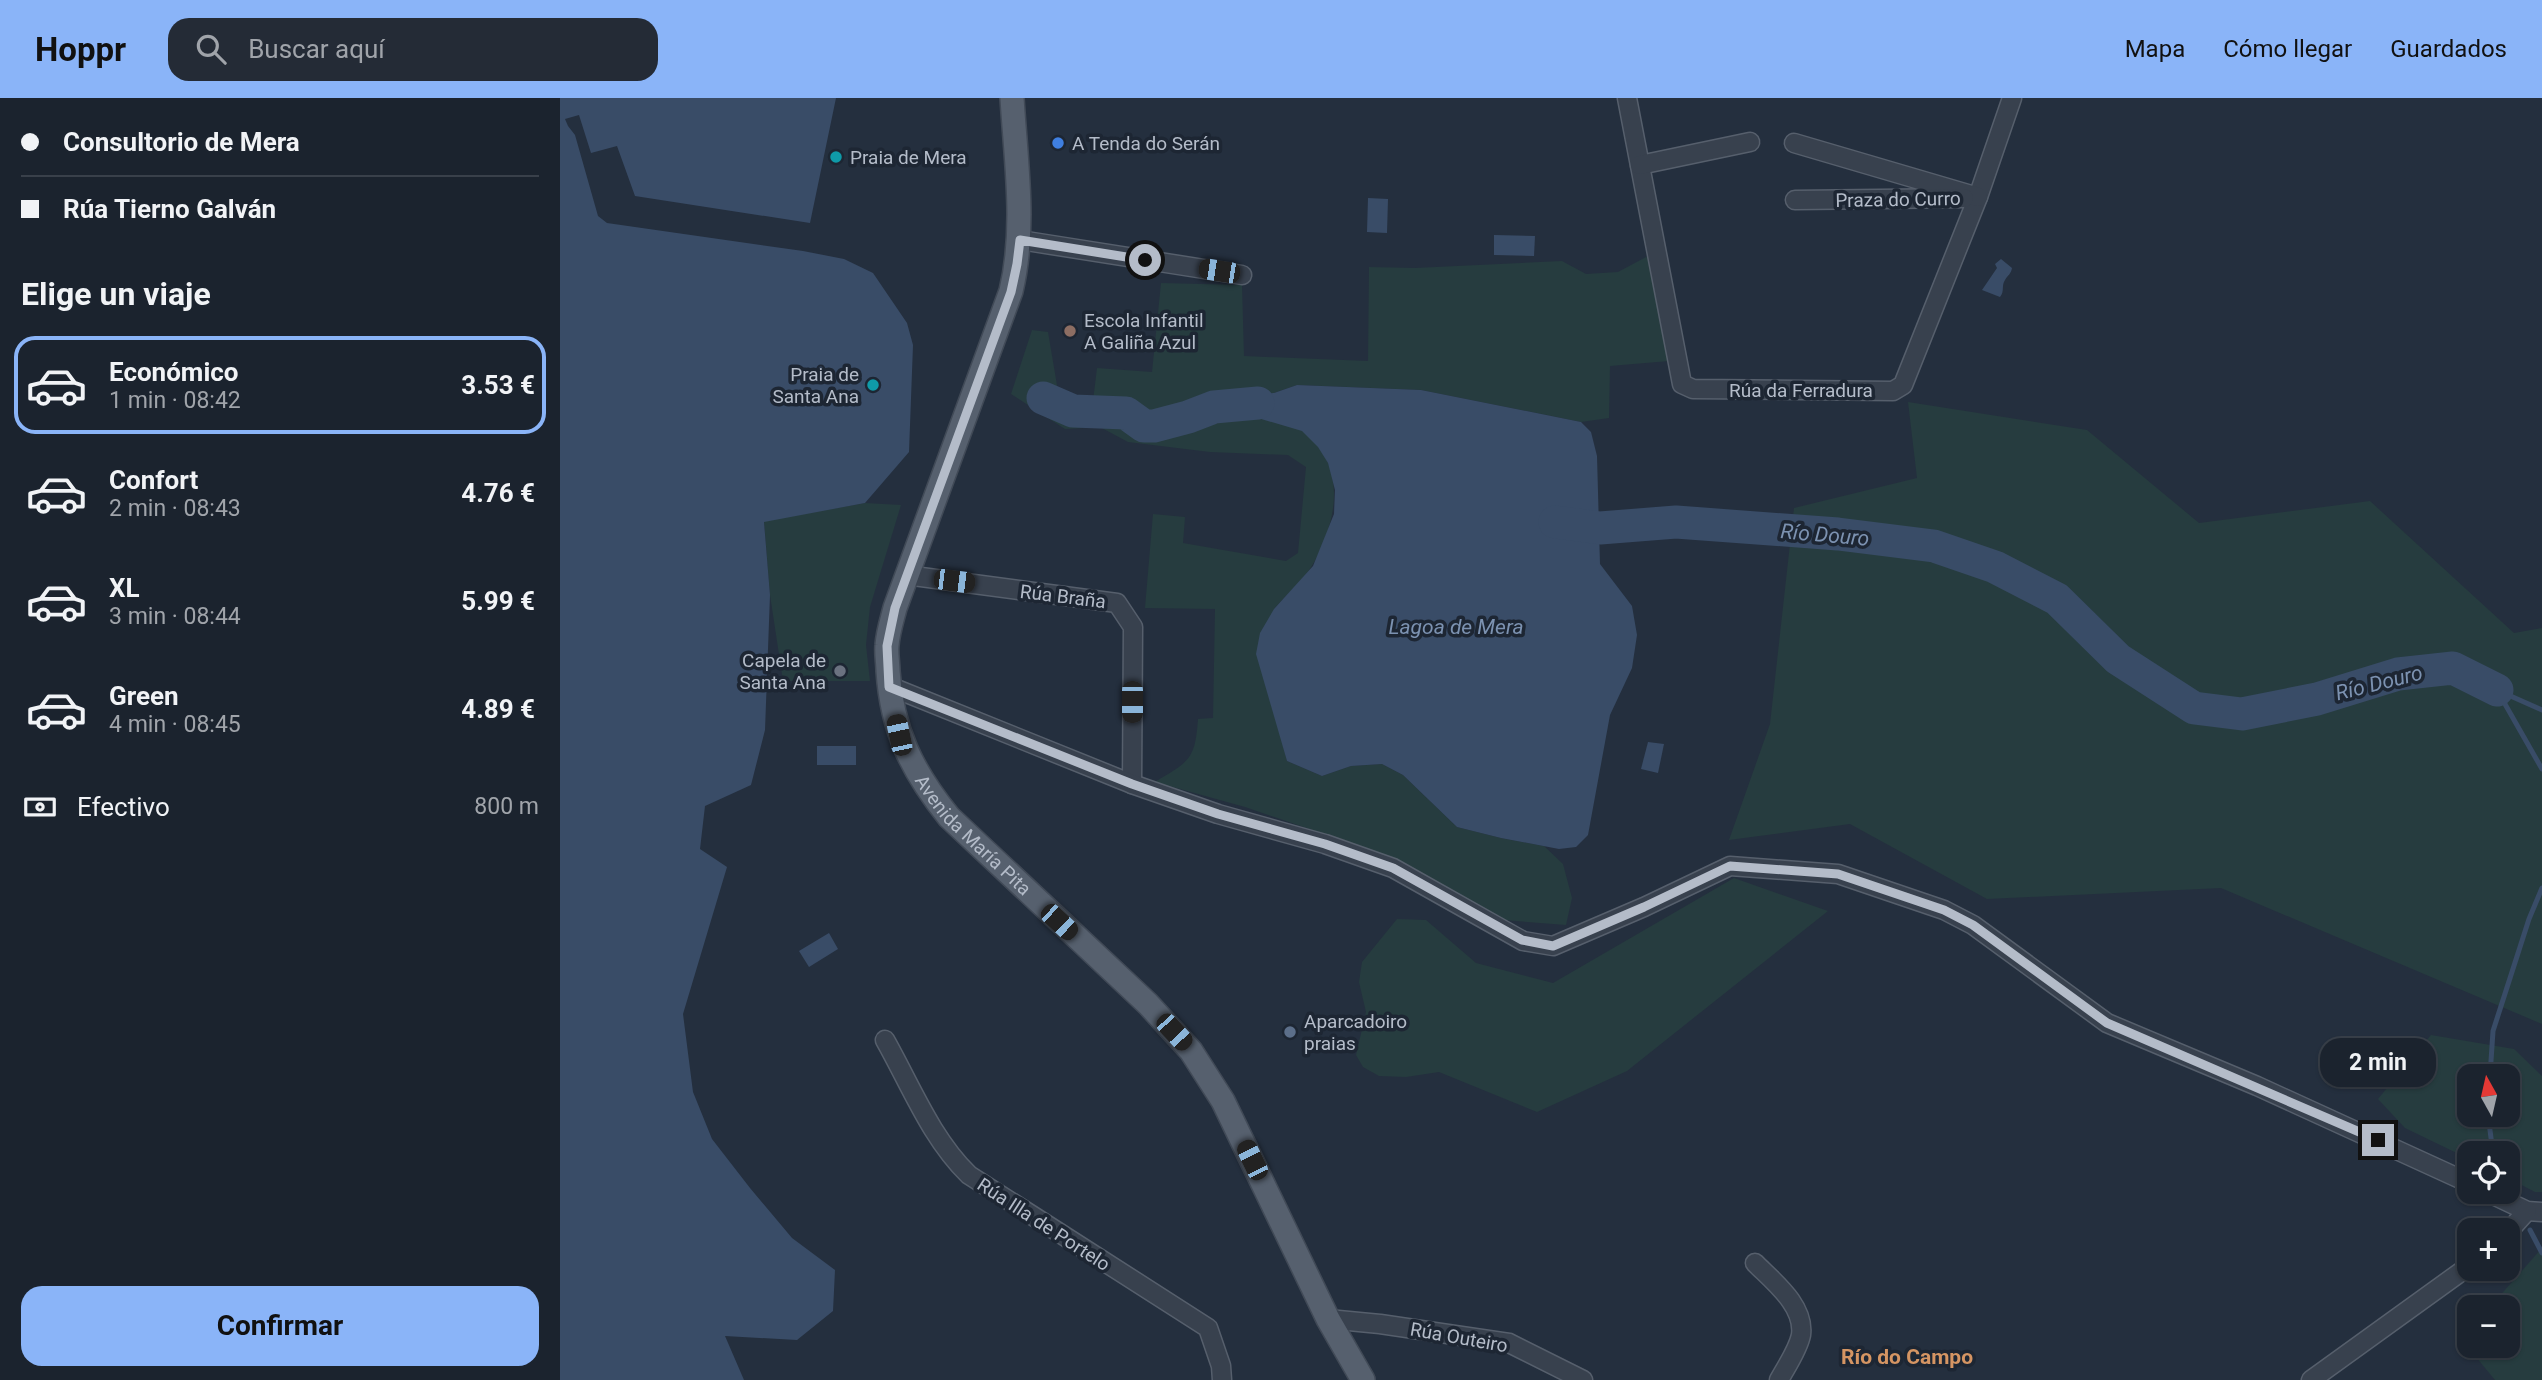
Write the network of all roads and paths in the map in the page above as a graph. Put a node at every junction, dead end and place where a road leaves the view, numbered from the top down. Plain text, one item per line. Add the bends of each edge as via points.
1 (1012, 98) edge
2 (1627, 98) edge
3 (2012, 98) edge
4 (1750, 142) dead end
5 (1794, 143) dead end
6 (1640, 164) junction
7 (1978, 197) junction
8 (1795, 200) dead end
9 (1020, 240) junction
10 (1242, 275) dead end
11 (906, 575) junction
12 (889, 687) junction
13 (1132, 784) junction
14 (885, 1040) dead end
15 (2457, 1178) edge
16 (2516, 1204) edge
17 (2535, 1212) edge
18 (2520, 1223) edge
19 (1755, 1263) dead end
20 (2457, 1275) edge
21 (1328, 1319) junction
22 (1222, 1380) edge
23 (1363, 1380) edge
24 (1583, 1380) edge
25 (1779, 1380) edge
26 (2311, 1380) edge

1 - 9 main road, Avenida María Pita
2 - 6 street, Rúa da Ferradura
3 - 7 street, Rúa da Ferradura
4 - 6 street
5 - 7 street, Praza do Curro
6 - 7 street, Rúa da Ferradura via 1682,384 1693,389 1893,391 1903,385
7 - 8 street, Praza do Curro
9 - 10 street
9 - 11 main road, Avenida María Pita via 1011,292
11 - 12 main road, Avenida María Pita via 887,646
11 - 13 street, Rúa Braña via 1117,603 1133,627
12 - 13 street
12 - 21 main road, Avenida María Pita via 899,735 925,788 949,817 1148,1004 1209,1076
13 - 15 street via 1393,868 1522,940 1553,946 1730,866 1838,874 1944,910 1973,925 2107,1023
14 - 22 street, Rúa Illa de Portelo via 951,1158 1002,1197 1208,1328
16 - 17 street
17 - 18 street
19 - 25 street via 1787,1295 1800,1318 1801,1336
20 - 26 street
21 - 23 main road, Avenida María Pita
21 - 24 street, Rúa Outeiro via 1508,1343

